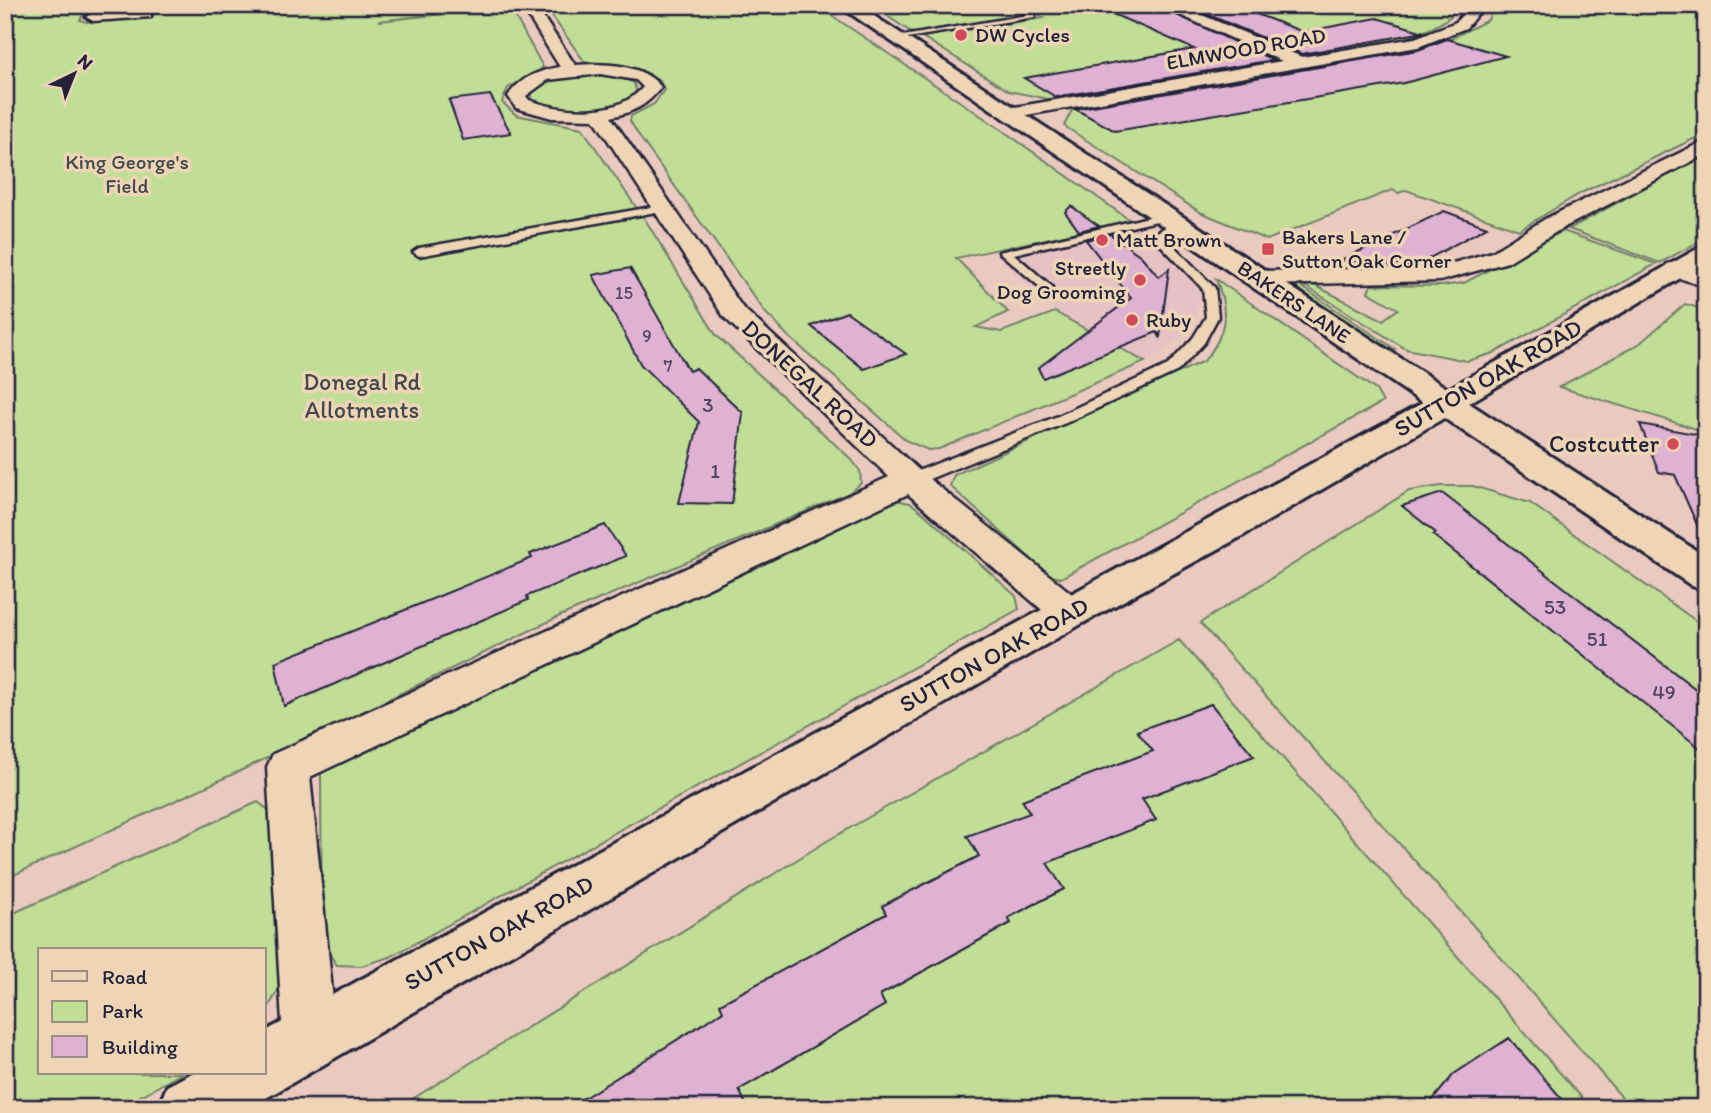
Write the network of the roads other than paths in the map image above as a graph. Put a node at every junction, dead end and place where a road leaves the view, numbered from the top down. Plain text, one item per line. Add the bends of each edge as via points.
1 (528, 5) edge
2 (846, 5) edge
3 (1018, 5) edge
4 (1165, 5) edge
5 (1478, 5) edge
6 (123, 10) edge
7 (146, 14) dead end
8 (93, 17) dead end
9 (895, 37) junction
10 (1302, 63) junction
11 (571, 71) junction
12 (600, 113) junction
13 (1009, 113) junction
14 (1706, 145) edge
15 (663, 208) junction
16 (1172, 221) junction
17 (419, 252) dead end
18 (1706, 252) edge
19 (1676, 269) junction
20 (1337, 277) junction
21 (1257, 278) junction
22 (1706, 280) edge
23 (1048, 290) dead end
24 (1389, 300) dead end
25 (1447, 404) junction
26 (911, 480) junction
27 (1706, 576) edge
28 (1069, 612) junction
29 (310, 1040) junction
30 (266, 1064) edge
31 (249, 1074) edge
32 (188, 1108) edge

1 - 11 street
2 - 9 street, BAKERS LANE
3 - 9 lane via 1029,10 1031,17
4 - 10 street
5 - 10 street, ELMWOOD ROAD via 1475,15 1457,27 1418,42
6 - 7 street
6 - 8 street
9 - 13 street, BAKERS LANE
10 - 13 street, ELMWOOD ROAD
11 - 12 street via 626,72 650,82 649,94 641,100
11 - 12 street via 531,82 517,96 522,104 549,113
12 - 15 street, DONEGAL ROAD
13 - 16 street, BAKERS LANE
14 - 20 street via 1553,224 1500,257 1440,274
15 - 17 lane
15 - 26 street, DONEGAL ROAD via 733,312
16 - 21 street, BAKERS LANE
16 - 23 lane via 1005,253
16 - 26 lane via 1157,235 1209,288 1212,317 1199,340 1173,368 1063,419
18 - 19 street, SUTTON OAK ROAD
19 - 22 street
19 - 25 street, SUTTON OAK ROAD
20 - 21 street
20 - 24 street
21 - 25 street, BAKERS LANE
25 - 27 street, BAKERS LANE
25 - 28 street, SUTTON OAK ROAD
26 - 28 street, DONEGAL ROAD
26 - 29 street via 288,767
28 - 29 street, SUTTON OAK ROAD
29 - 30 street, SUTTON OAK ROAD
31 - 32 street

